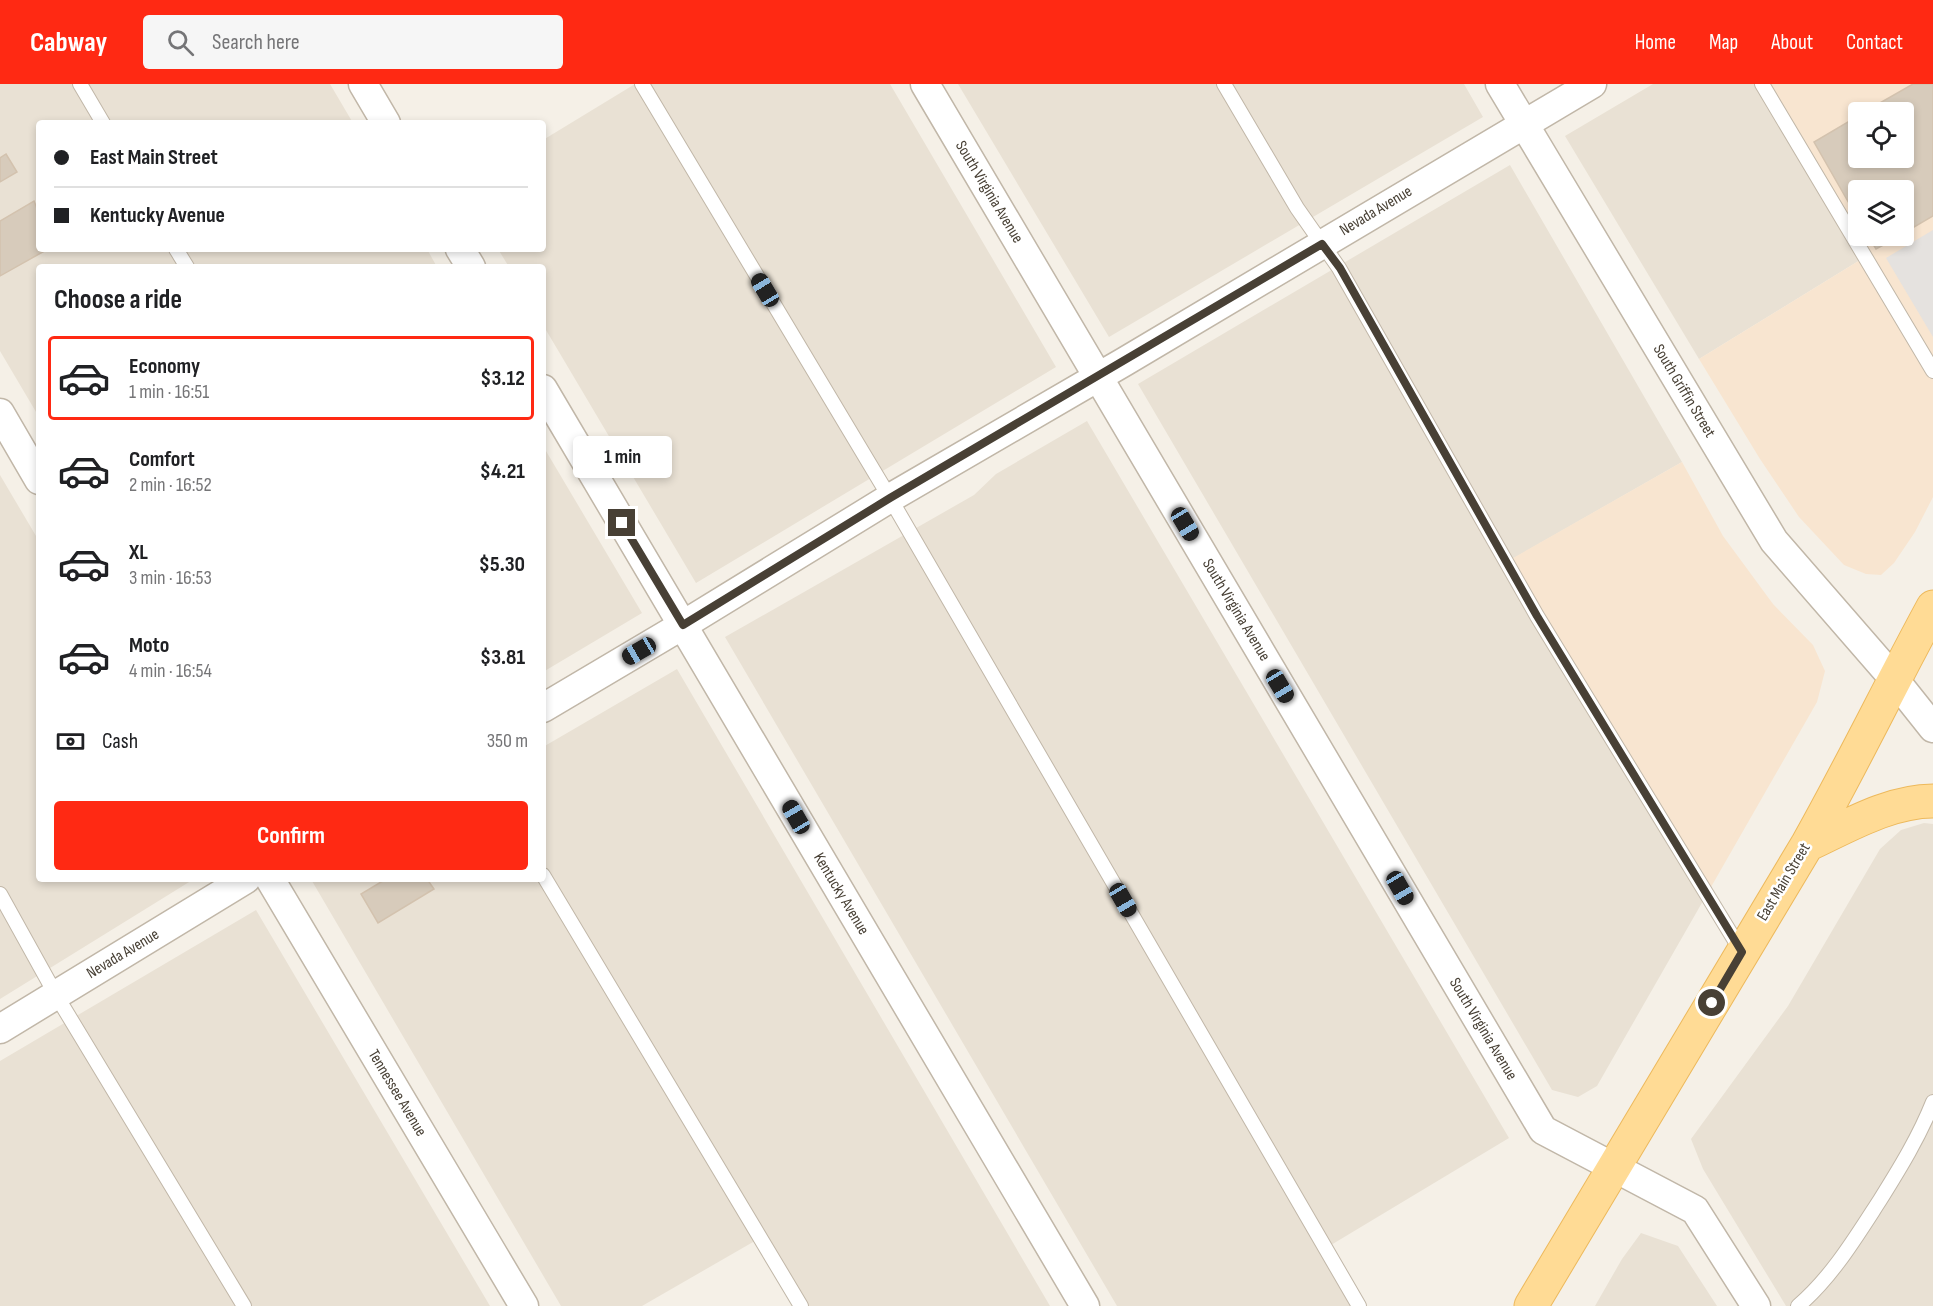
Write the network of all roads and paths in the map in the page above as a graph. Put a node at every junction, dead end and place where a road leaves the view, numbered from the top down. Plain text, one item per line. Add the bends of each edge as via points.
1 (80, 84) edge
2 (363, 84) edge
3 (642, 84) edge
4 (925, 84) edge
5 (1224, 84) edge
6 (1500, 84) edge
7 (1592, 84) edge
8 (1762, 84) edge
9 (101, 120) edge
10 (384, 120) edge
11 (1523, 123) junction
12 (1322, 244) junction
13 (1933, 371) edge
14 (1098, 377) junction
15 (546, 394) edge
16 (0, 413) edge
17 (8, 445) edge
18 (36, 477) edge
19 (890, 498) junction
20 (1933, 607) edge
21 (683, 625) junction
22 (1894, 679) junction
23 (546, 706) edge
24 (1933, 728) edge
25 (1933, 801) edge
26 (1807, 845) junction
27 (546, 880) edge
28 (241, 882) edge
29 (272, 882) edge
30 (0, 894) edge
31 (1742, 952) junction
32 (56, 995) junction
33 (0, 1029) edge
34 (1932, 1108) edge
35 (1614, 1167) junction
36 (244, 1306) edge
37 (524, 1306) edge
38 (801, 1306) edge
39 (1084, 1306) edge
40 (1359, 1306) edge
41 (1531, 1306) edge
42 (1756, 1306) edge
43 (1798, 1306) edge

1 - 9 lane
2 - 10 street
3 - 19 lane
4 - 14 street, South Virginia Avenue
5 - 12 lane
6 - 11 street, South Griffin Street
7 - 11 street, Nevada Avenue
8 - 13 lane
11 - 12 street, Nevada Avenue
11 - 22 street, South Griffin Street via 1774,541
12 - 14 street, Nevada Avenue
12 - 31 lane via 1340,268 1537,616
14 - 19 street, Nevada Avenue
14 - 35 street, South Virginia Avenue via 1543,1130
15 - 21 street, Kentucky Avenue
16 - 17 street
17 - 18 street
19 - 21 street, Nevada Avenue
19 - 40 lane
20 - 22 main road, East Main Street
21 - 23 street, Nevada Avenue
21 - 39 street, Kentucky Avenue
22 - 24 street, South Griffin Street
22 - 26 main road, East Main Street
25 - 26 main road via 1875,814
26 - 31 main road, East Main Street
27 - 38 lane
28 - 32 street, Nevada Avenue
29 - 37 street, Tennessee Avenue
30 - 32 lane
31 - 35 main road, East Main Street
32 - 33 street, Nevada Avenue
32 - 36 lane
34 - 43 lane via 1914,1145 1852,1244
35 - 41 main road, East Main Street
35 - 42 street, South Virginia Avenue via 1695,1210

